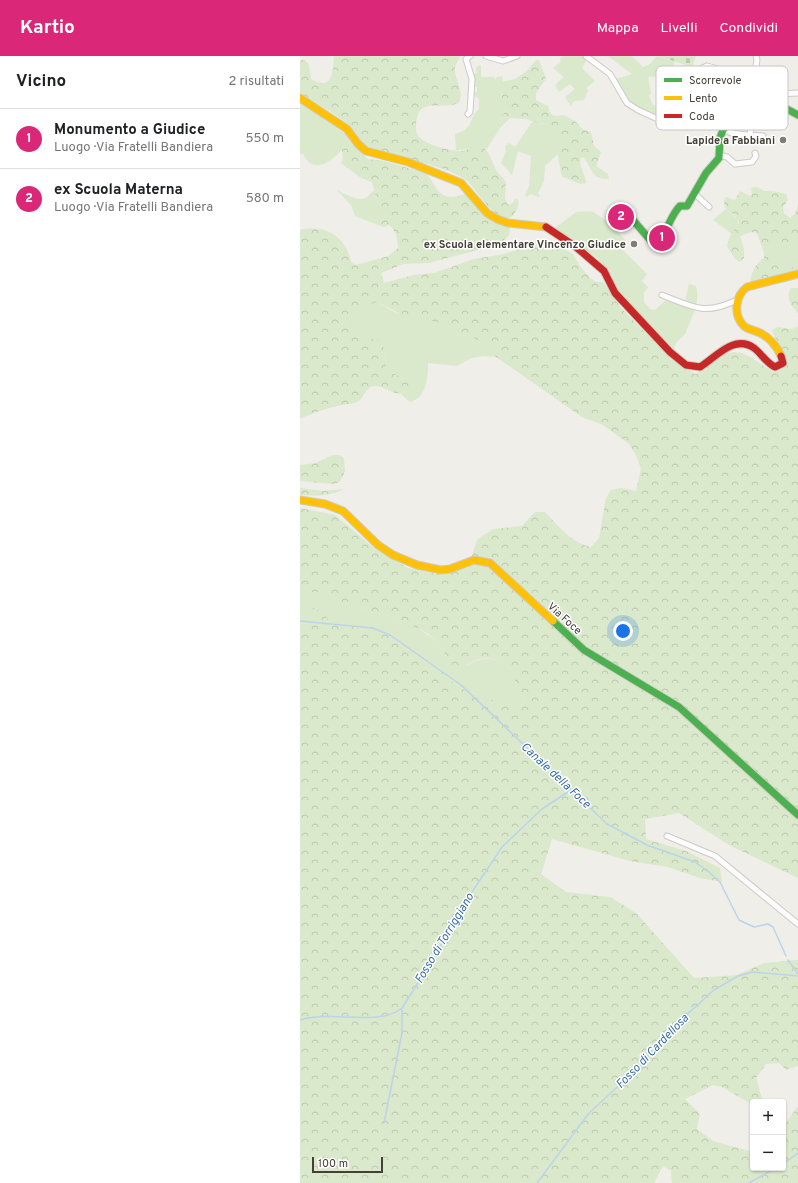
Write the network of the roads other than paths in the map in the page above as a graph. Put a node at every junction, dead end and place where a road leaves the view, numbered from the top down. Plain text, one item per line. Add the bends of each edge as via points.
1 (470, 56) edge
2 (486, 56) edge
3 (517, 56) edge
4 (586, 56) edge
5 (756, 56) edge
6 (756, 66) edge
7 (788, 93) edge
8 (798, 93) edge
9 (300, 98) edge
10 (788, 109) edge
11 (468, 114) dead end
12 (798, 115) edge
13 (656, 118) edge
14 (723, 130) joint
15 (751, 130) edge
16 (750, 135) junction
17 (763, 136) dead end
18 (755, 153) dead end
19 (719, 155) junction
20 (695, 194) junction
21 (709, 207) dead end
22 (633, 220) dead end
23 (798, 274) edge
24 (662, 295) dead end
25 (737, 300) junction
26 (300, 500) edge
27 (798, 815) edge
28 (667, 836) dead end
29 (798, 924) edge

1 - 11 street via 466,59 472,79
2 - 3 street via 503,61
4 - 13 street via 610,74 627,103
5 - 6 street
7 - 8 street
9 - 25 street via 347,128 366,151 408,162 461,183 487,213 497,219 508,223 538,225 555,232 604,270 615,293 666,348 686,365 700,367 723,349 742,344 756,349 771,366 778,367 783,363 780,353 770,340 741,323
10 - 12 street
14 - 16 street via 744,136
14 - 19 street
15 - 16 street
16 - 17 street
18 - 19 street via 752,162 735,164
19 - 20 street
20 - 21 street
20 - 22 street via 687,206 680,206 672,215 667,230 655,242 651,241
23 - 25 street via 747,287 741,290
24 - 25 street via 697,309 714,308
26 - 27 street, Via Foce via 340,509 385,551 425,568 449,569 474,558 490,563 584,650 678,707
28 - 29 street via 715,856

